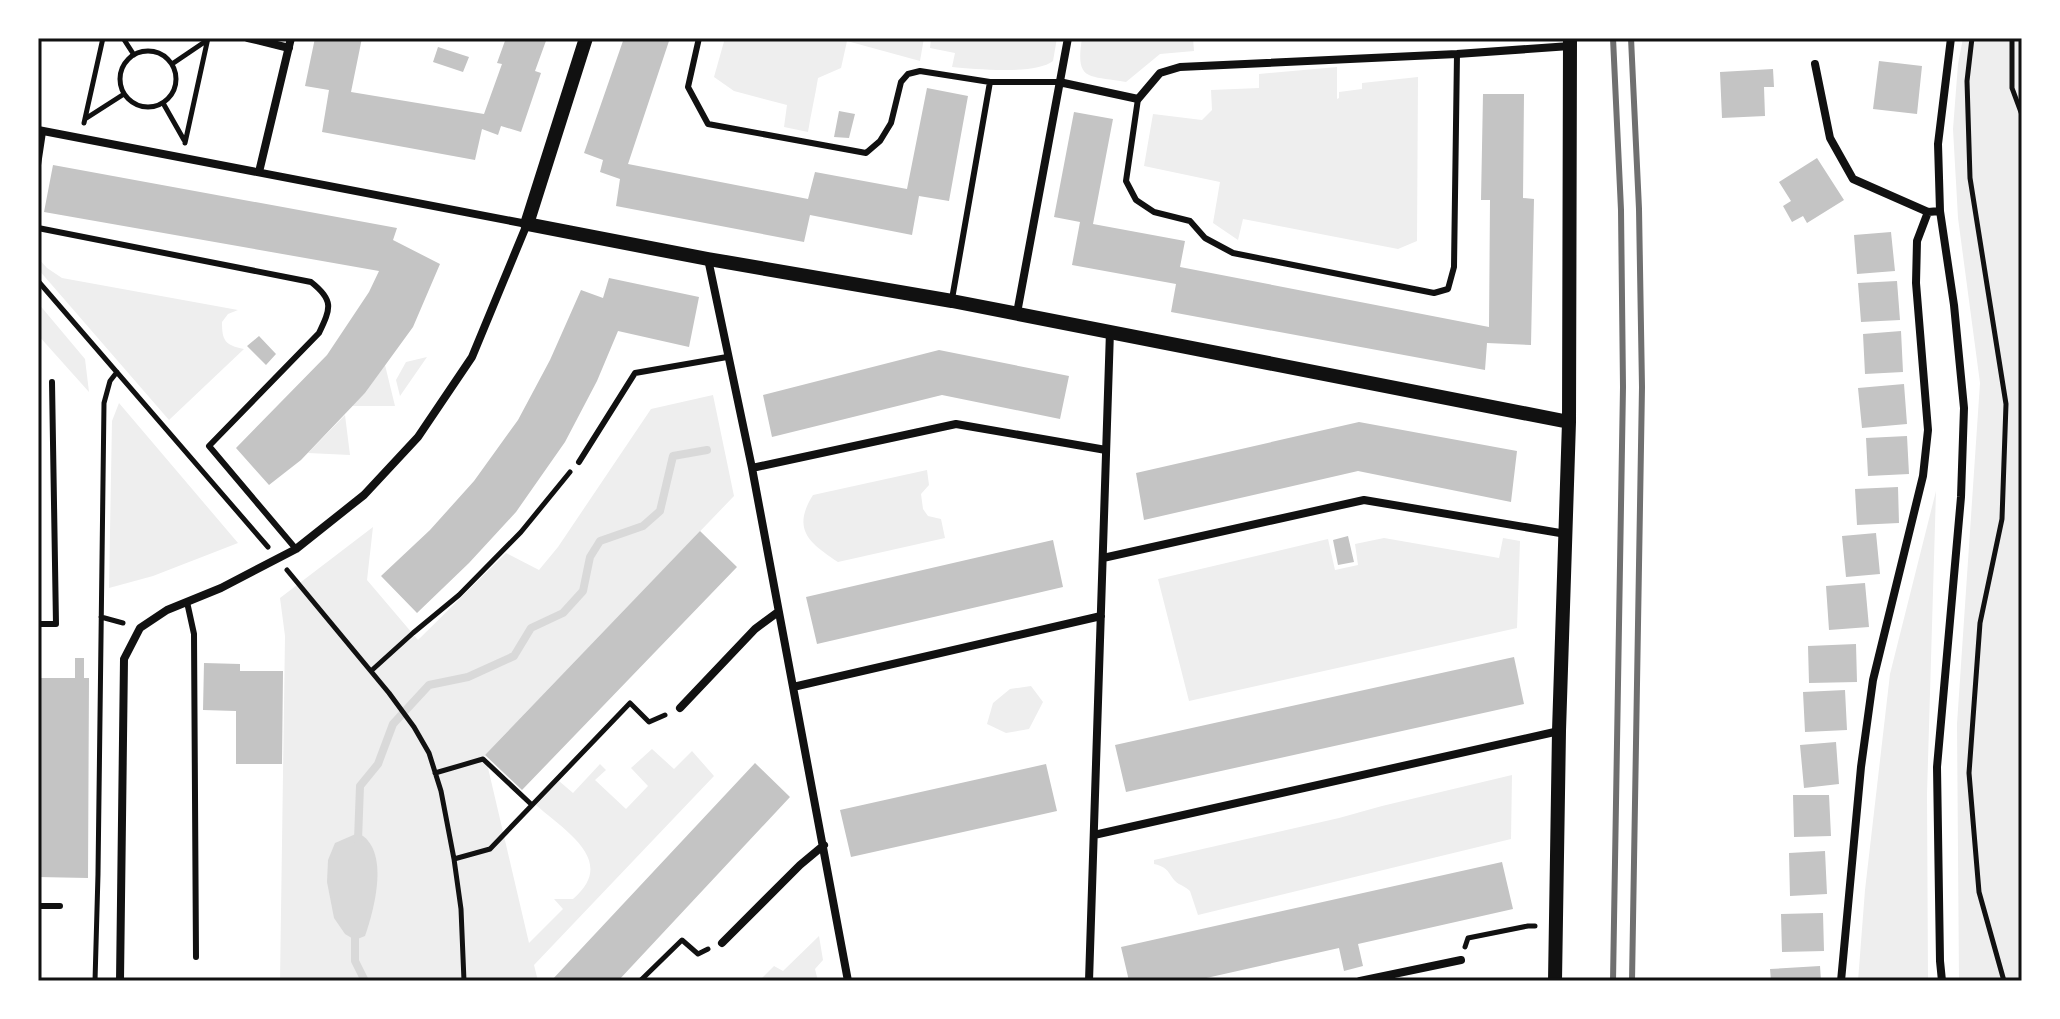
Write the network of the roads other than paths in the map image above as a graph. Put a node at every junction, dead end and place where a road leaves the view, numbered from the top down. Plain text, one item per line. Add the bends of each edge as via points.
1 (248, 38) edge
2 (291, 38) edge
3 (586, 38) edge
4 (699, 38) edge
5 (1068, 38) edge
6 (1951, 38) edge
7 (1570, 42) edge
8 (289, 48) junction
9 (1457, 54) junction
10 (1815, 64) dead end
11 (990, 82) junction
12 (1059, 82) junction
13 (1138, 99) junction
14 (40, 131) edge
15 (38, 165) edge
16 (259, 172) junction
17 (1940, 211) junction
18 (1928, 212) junction
19 (527, 224) junction
20 (38, 228) edge
21 (708, 259) junction
22 (952, 301) junction
23 (1017, 313) junction
24 (1110, 331) junction
25 (727, 357) junction
26 (52, 382) dead end
27 (1569, 422) junction
28 (1106, 450) junction
29 (579, 462) road end
30 (752, 468) junction
31 (1566, 534) junction
32 (296, 549) junction
33 (1103, 558) junction
34 (187, 602) junction
35 (778, 612) junction
36 (1101, 616) junction
37 (38, 624) edge
38 (793, 687) junction
39 (680, 708) road end
40 (1559, 731) junction
41 (1094, 835) junction
42 (824, 845) junction
43 (38, 906) edge
44 (60, 906) dead end
45 (722, 943) road end
46 (196, 957) dead end
47 (1461, 960) road end
48 (120, 981) edge
49 (848, 981) edge
50 (1089, 981) edge
51 (1360, 981) edge
52 (1555, 981) edge
53 (1841, 981) edge
54 (1942, 981) edge

1 - 8 street
2 - 8 street
3 - 19 street
4 - 11 lane via 688,87 708,124 866,153 891,123 908,74 920,71
5 - 12 street
6 - 17 street via 1938,144
7 - 9 street
7 - 27 street
8 - 16 street
9 - 13 street via 1180,67 1160,73
9 - 13 lane via 1454,267 1448,289 1434,293 1233,253 1205,238 1190,221 1154,212 1136,200 1126,181
10 - 18 street via 1830,138 1853,179
11 - 12 lane
11 - 22 lane
12 - 13 street
12 - 23 street
14 - 15 lane
14 - 16 street
16 - 19 street
17 - 18 street
17 - 54 street via 1964,408 1937,767
18 - 53 street via 1917,241 1916,283 1928,430 1925,461 1873,680
19 - 21 street
19 - 32 street via 472,357 418,437 364,495
20 - 32 lane via 311,282 323,291 329,301 319,333 209,446
21 - 22 street
21 - 25 street
22 - 23 street
23 - 24 street
24 - 27 street
24 - 28 street
25 - 29 lane via 635,373
25 - 30 street
26 - 37 lane via 56,624
27 - 31 street
28 - 30 street via 956,424
28 - 33 street
30 - 35 street
31 - 33 street via 1364,500
31 - 40 street
32 - 34 street
33 - 36 street
34 - 46 lane via 194,634
34 - 48 street via 140,628 124,659
35 - 38 street
35 - 39 street
36 - 38 street
36 - 41 street
38 - 42 street
40 - 41 street
40 - 52 street
41 - 50 street
42 - 45 street
42 - 49 street
43 - 44 lane
47 - 51 street

